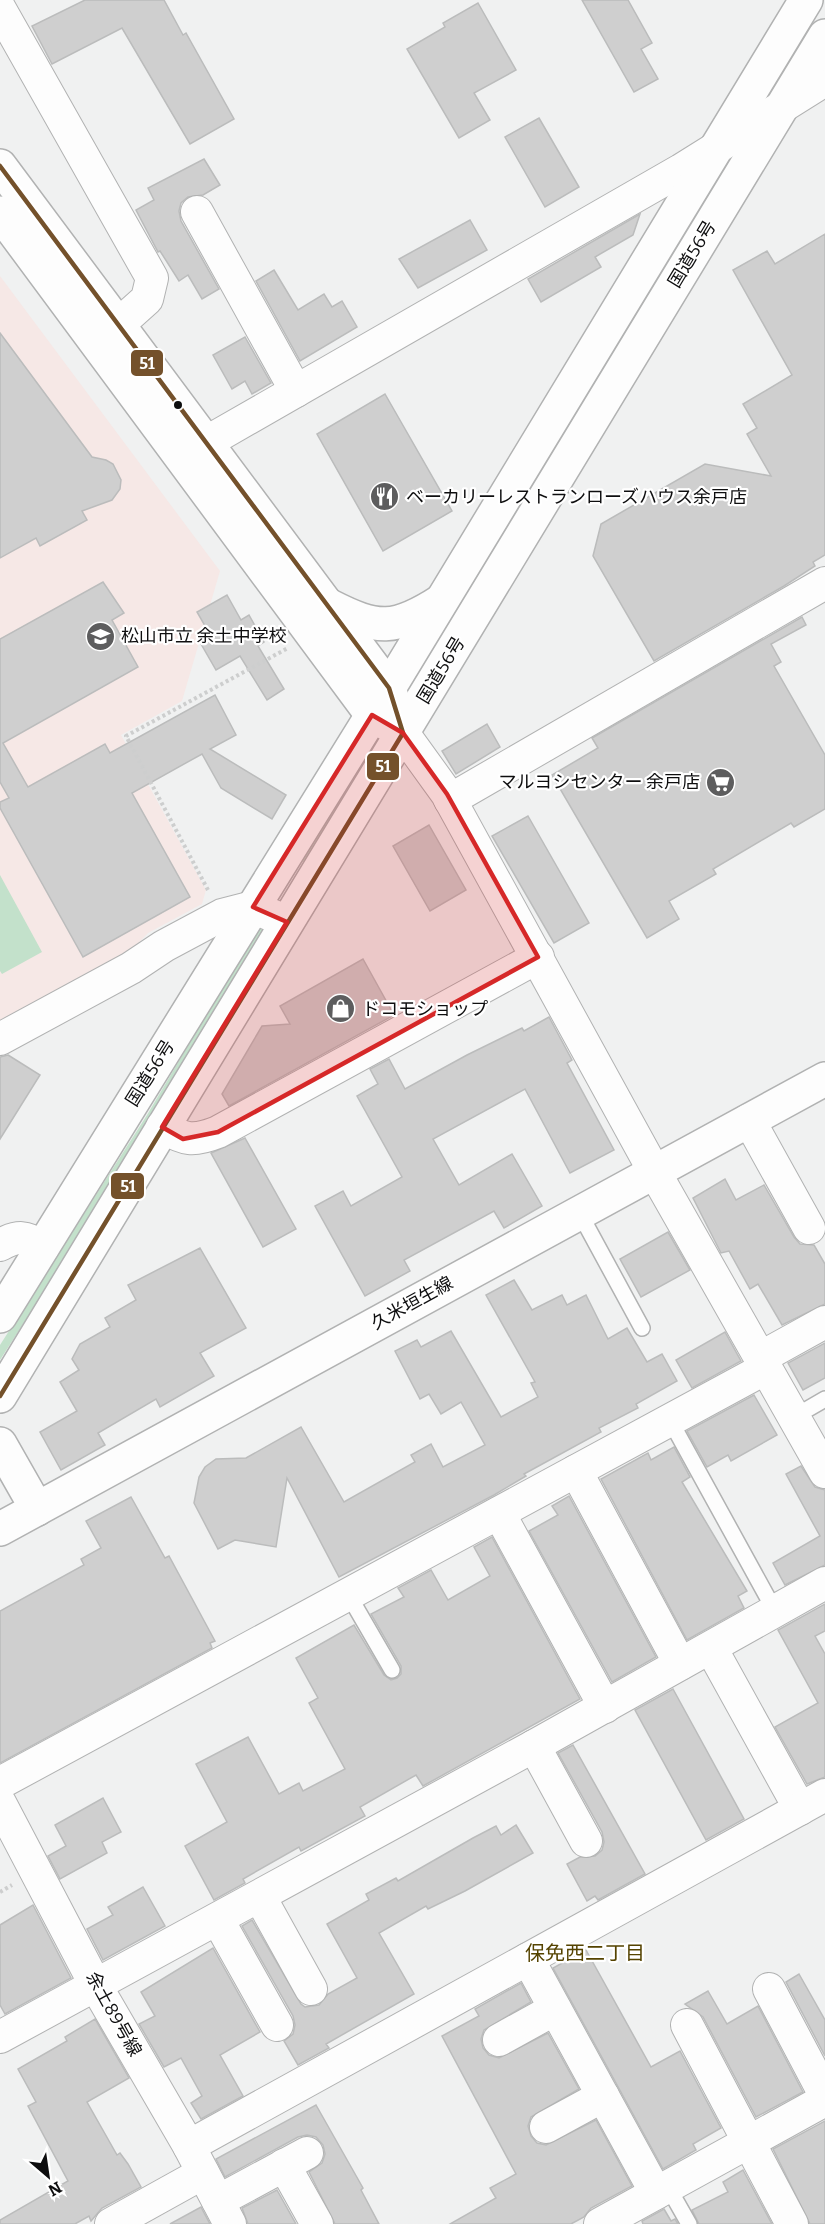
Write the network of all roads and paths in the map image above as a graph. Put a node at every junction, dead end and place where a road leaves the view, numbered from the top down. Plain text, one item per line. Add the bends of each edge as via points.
1 (19, 0) edge
2 (806, 0) edge
3 (0, 10) edge
4 (825, 36) edge
5 (825, 80) edge
6 (781, 106) junction
7 (720, 146) junction
8 (0, 166) edge
9 (197, 212) dead end
10 (0, 213) edge
11 (108, 334) junction
12 (296, 391) junction
13 (207, 442) junction
14 (825, 584) edge
15 (441, 601) junction
16 (328, 605) junction
17 (312, 635) junction
18 (389, 688) junction
19 (372, 715) junction
20 (403, 733) junction
21 (450, 800) junction
22 (253, 907) junction
23 (222, 915) junction
24 (287, 922) junction
25 (538, 957) junction
26 (0, 1039) edge
27 (823, 1085) edge
28 (749, 1120) junction
29 (162, 1127) junction
30 (654, 1171) junction
31 (579, 1212) junction
32 (809, 1228) dead end
33 (0, 1245) edge
34 (43, 1247) junction
35 (0, 1316) edge
36 (825, 1322) edge
37 (642, 1328) dead end
38 (763, 1363) junction
39 (0, 1396) edge
40 (825, 1399) edge
41 (794, 1417) junction
42 (670, 1420) junction
43 (0, 1444) edge
44 (576, 1471) junction
45 (825, 1472) edge
46 (37, 1509) junction
47 (499, 1513) junction
48 (0, 1529) edge
49 (825, 1583) edge
50 (348, 1594) junction
51 (775, 1611) junction
52 (711, 1648) junction
53 (680, 1664) junction
54 (392, 1670) dead end
55 (605, 1707) junction
56 (534, 1746) junction
57 (0, 1783) edge
58 (812, 1802) edge
59 (0, 1803) edge
60 (586, 1841) dead end
61 (260, 1897) junction
62 (218, 1920) junction
63 (528, 1959) junction
64 (96, 1986) junction
65 (311, 1989) dead end
66 (768, 1989) dead end
67 (555, 2008) junction
68 (277, 2025) dead end
69 (687, 2025) dead end
70 (0, 2037) edge
71 (499, 2040) dead end
72 (603, 2096) junction
73 (824, 2101) edge
74 (546, 2127) dead end
75 (748, 2143) junction
76 (196, 2160) junction
77 (662, 2190) junction
78 (224, 2212) edge
79 (111, 2224) edge
80 (317, 2224) edge
81 (600, 2224) edge
82 (689, 2224) edge
83 (792, 2224) edge

1 - 3 street
2 - 7 main road, 国道56号
3 - 11 street via 152,278 147,299
4 - 6 main road, 国道56号
5 - 6 street
6 - 7 street
6 - 20 main road, 国道56号
7 - 12 street
7 - 15 main road, 国道56号
8 - 11 main road
9 - 12 street
10 - 11 main road
11 - 13 main road
11 - 17 main road
12 - 13 street
13 - 16 main road
14 - 21 street
15 - 16 main road via 415,618 384,625 357,620
15 - 18 main road, 国道56号
16 - 18 main road
17 - 19 main road
17 - 23 path via 126,736
18 - 19 main road, 国道56号
18 - 20 main road
19 - 20 main road
19 - 22 main road, 国道56号
20 - 21 street
20 - 24 main road, 国道56号
21 - 25 street
22 - 23 street
22 - 24 street
22 - 34 main road, 国道56号
23 - 26 street
24 - 29 main road, 国道56号
25 - 29 street via 218,1132 201,1139 183,1139
25 - 30 street
27 - 28 main road, 久米垣生線
28 - 30 main road, 久米垣生線
28 - 32 street
29 - 39 main road, 国道56号
30 - 31 main road, 久米垣生線
30 - 38 street
31 - 37 lane
31 - 46 main road, 久米垣生線
33 - 34 street via 26,1236
34 - 35 main road, 国道56号
36 - 38 street
38 - 41 street
38 - 42 street
40 - 41 lane
41 - 45 street
42 - 44 street
42 - 51 lane
43 - 46 main road
44 - 47 street
44 - 53 street
46 - 48 main road, 久米垣生線
47 - 50 street
47 - 55 street
49 - 51 street
50 - 54 lane
50 - 57 street
51 - 52 street
52 - 53 street
52 - 58 street
53 - 55 street
55 - 56 street
56 - 60 street
56 - 61 street
58 - 63 street
59 - 64 street, 余土89号線
61 - 62 street
61 - 65 street
62 - 64 street
62 - 68 street
63 - 67 street
63 - 76 street
64 - 70 street
64 - 76 street, 余土89号線
66 - 73 street
67 - 71 street
67 - 72 street
69 - 75 street
72 - 74 street
72 - 77 street
73 - 75 street
75 - 77 street
75 - 83 street
76 - 78 street, 余土89号線
76 - 79 street
77 - 81 street
77 - 82 lane
78 - 80 street via 295,2159

